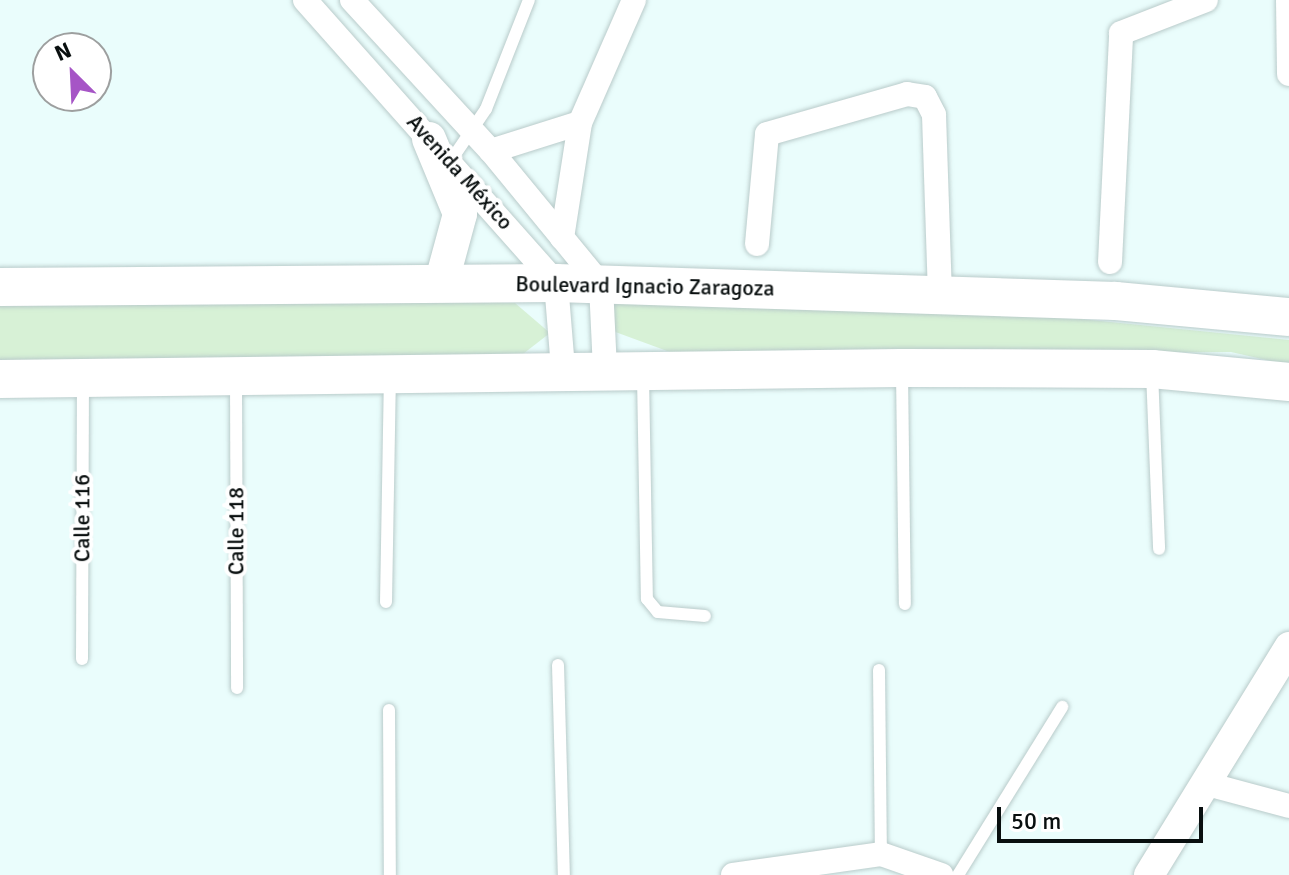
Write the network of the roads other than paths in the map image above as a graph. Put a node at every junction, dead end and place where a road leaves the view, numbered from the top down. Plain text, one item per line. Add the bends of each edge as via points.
1 (305, 0) edge
2 (352, 0) edge
3 (529, 0) edge
4 (634, 0) edge
5 (1206, 0) edge
6 (1288, 0) edge
7 (1289, 74) edge
8 (580, 123) junction
9 (472, 130) junction
10 (440, 149) junction
11 (491, 151) junction
12 (562, 238) junction
13 (757, 244) dead end
14 (1110, 262) dead end
15 (556, 283) junction
16 (441, 284) junction
17 (601, 285) junction
18 (0, 287) edge
19 (940, 295) junction
20 (1289, 317) edge
21 (563, 368) junction
22 (901, 368) junction
23 (624, 369) junction
24 (1152, 369) junction
25 (391, 373) junction
26 (236, 375) junction
27 (83, 378) junction
28 (0, 379) edge
29 (1289, 382) edge
30 (1159, 549) dead end
31 (386, 602) dead end
32 (905, 604) dead end
33 (705, 616) dead end
34 (1289, 647) edge
35 (82, 659) dead end
36 (558, 665) dead end
37 (879, 670) dead end
38 (237, 688) dead end
39 (1062, 707) dead end
40 (389, 710) dead end
41 (1207, 784) junction
42 (1289, 806) edge
43 (881, 854) junction
44 (390, 875) edge
45 (564, 875) edge
46 (733, 875) edge
47 (941, 875) edge
48 (958, 875) edge
49 (1149, 875) edge

1 - 10 street, Avenida México
2 - 9 street, Avenida México
3 - 9 lane
4 - 8 street
5 - 14 street via 1121,33
6 - 7 street
8 - 11 street
8 - 12 street
9 - 10 lane
9 - 11 street, Avenida México
10 - 15 street, Avenida México
10 - 16 main road via 460,214
11 - 12 street, Avenida México
12 - 17 street, Avenida México
13 - 19 street via 767,134 907,94 925,97 934,115
15 - 16 main road, Boulevard Ignacio Zaragoza
15 - 17 main road, Boulevard Ignacio Zaragoza
15 - 21 street
16 - 18 main road, Boulevard Ignacio Zaragoza
17 - 19 main road, Boulevard Ignacio Zaragoza
17 - 23 street
19 - 20 main road, Boulevard Ignacio Zaragoza
21 - 23 main road
21 - 25 main road
22 - 23 main road
22 - 24 main road
22 - 32 lane
23 - 33 lane via 647,599 658,612
24 - 29 main road
24 - 30 lane
25 - 26 main road
25 - 31 lane
26 - 27 main road
26 - 38 lane, Calle 118
27 - 28 main road
27 - 35 lane, Calle 116
34 - 41 street
36 - 45 lane
37 - 43 lane
39 - 48 lane
40 - 44 lane
41 - 42 street
41 - 49 street
43 - 46 street
43 - 47 street

